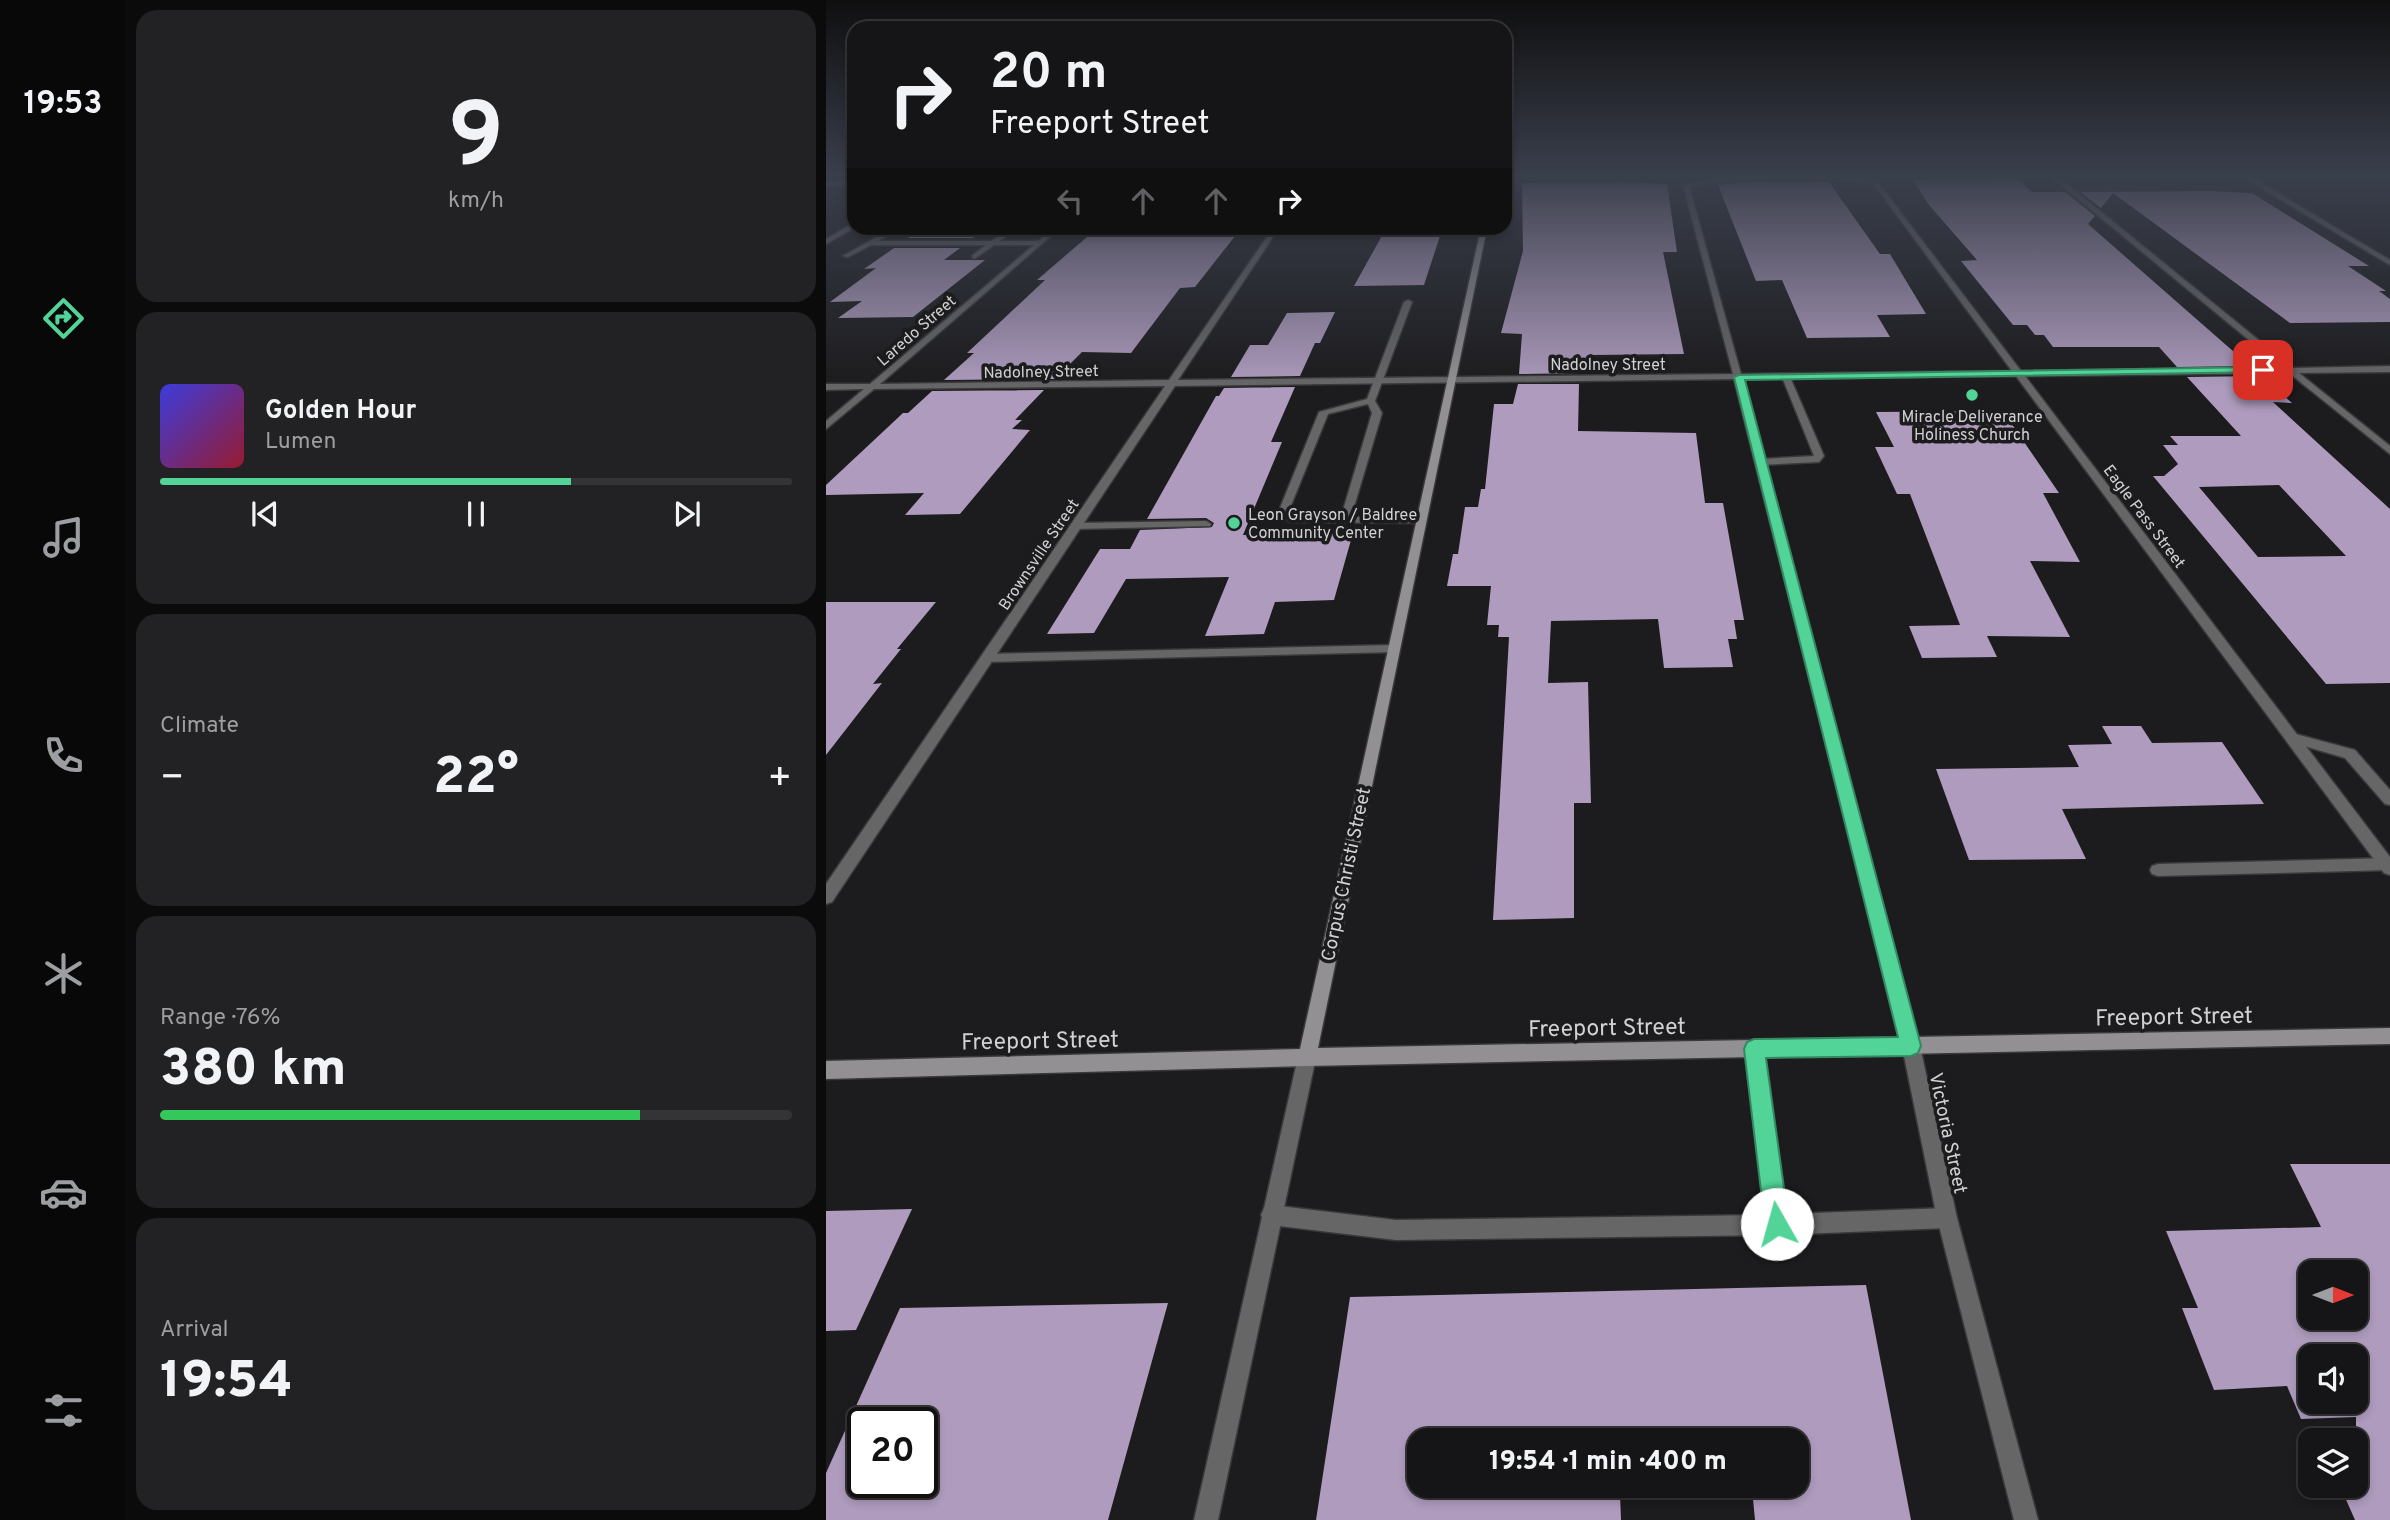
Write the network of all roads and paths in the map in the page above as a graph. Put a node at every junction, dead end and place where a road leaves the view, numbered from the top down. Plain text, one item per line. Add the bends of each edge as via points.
1 (861, 247) edge
2 (987, 247) edge
3 (1034, 247) edge
4 (1263, 247) edge
5 (1480, 247) edge
6 (1703, 247) edge
7 (1924, 247) edge
8 (2140, 247) edge
9 (2363, 247) edge
10 (846, 256) dead end
11 (974, 257) dead end
12 (2390, 263) edge
13 (1408, 302) dead end
14 (2390, 369) edge
15 (2290, 370) junction
16 (2020, 374) junction
17 (1739, 377) junction
18 (1786, 377) junction
19 (1379, 380) junction
20 (1451, 380) junction
21 (1171, 383) junction
22 (873, 386) junction
23 (826, 387) edge
24 (1371, 401) junction
25 (826, 426) edge
26 (2390, 451) edge
27 (1761, 462) junction
28 (1345, 520) junction
29 (1421, 520) junction
30 (1206, 524) dead end
31 (1076, 526) junction
32 (1393, 649) junction
33 (987, 658) junction
34 (2292, 738) junction
35 (2390, 800) edge
36 (2389, 866) edge
37 (2158, 870) dead end
38 (826, 897) edge
39 (2390, 1036) edge
40 (1911, 1046) junction
41 (1754, 1049) junction
42 (1307, 1057) junction
43 (826, 1070) edge
44 (1270, 1215) junction
45 (1947, 1218) junction
46 (1777, 1224) junction
47 (1206, 1520) edge
48 (2026, 1520) edge

1 - 10 street
2 - 11 street
3 - 22 street, Laredo Street
4 - 21 street, Brownsville Street
5 - 20 street, Corpus Christi Street
6 - 17 street, Victoria Street
7 - 16 street, Eagle Pass Street
8 - 15 street
9 - 12 street
13 - 19 street
14 - 15 street, Nadolney Street
15 - 16 street, Nadolney Street
15 - 26 street
16 - 18 street, Nadolney Street
16 - 34 street, Eagle Pass Street
17 - 18 street, Nadolney Street
17 - 20 street, Nadolney Street
17 - 27 street, Victoria Street
18 - 27 street via 1819,456 1808,461
19 - 20 street, Nadolney Street
19 - 21 street, Nadolney Street
19 - 24 street
20 - 29 street, Corpus Christi Street
21 - 22 street, Nadolney Street
21 - 31 street, Brownsville Street
22 - 23 street, Nadolney Street
22 - 25 street, Laredo Street
24 - 28 street via 1377,413
24 - 28 street via 1324,412 1286,508 1294,520
27 - 40 street, Victoria Street
28 - 29 street
29 - 32 street, Corpus Christi Street
30 - 31 street
31 - 33 street, Brownsville Street
32 - 33 street
32 - 42 street, Corpus Christi Street
33 - 38 street, Brownsville Street
34 - 35 street via 2350,754
34 - 36 street, Eagle Pass Street
36 - 37 street
39 - 40 street, Freeport Street
40 - 41 street, Freeport Street
40 - 45 street, Victoria Street
41 - 42 street, Freeport Street
41 - 46 street
42 - 43 street, Freeport Street
42 - 44 street, Corpus Christi Street
44 - 46 street via 1396,1230
44 - 47 street, Corpus Christi Street
45 - 46 street
45 - 48 street, Victoria Street

